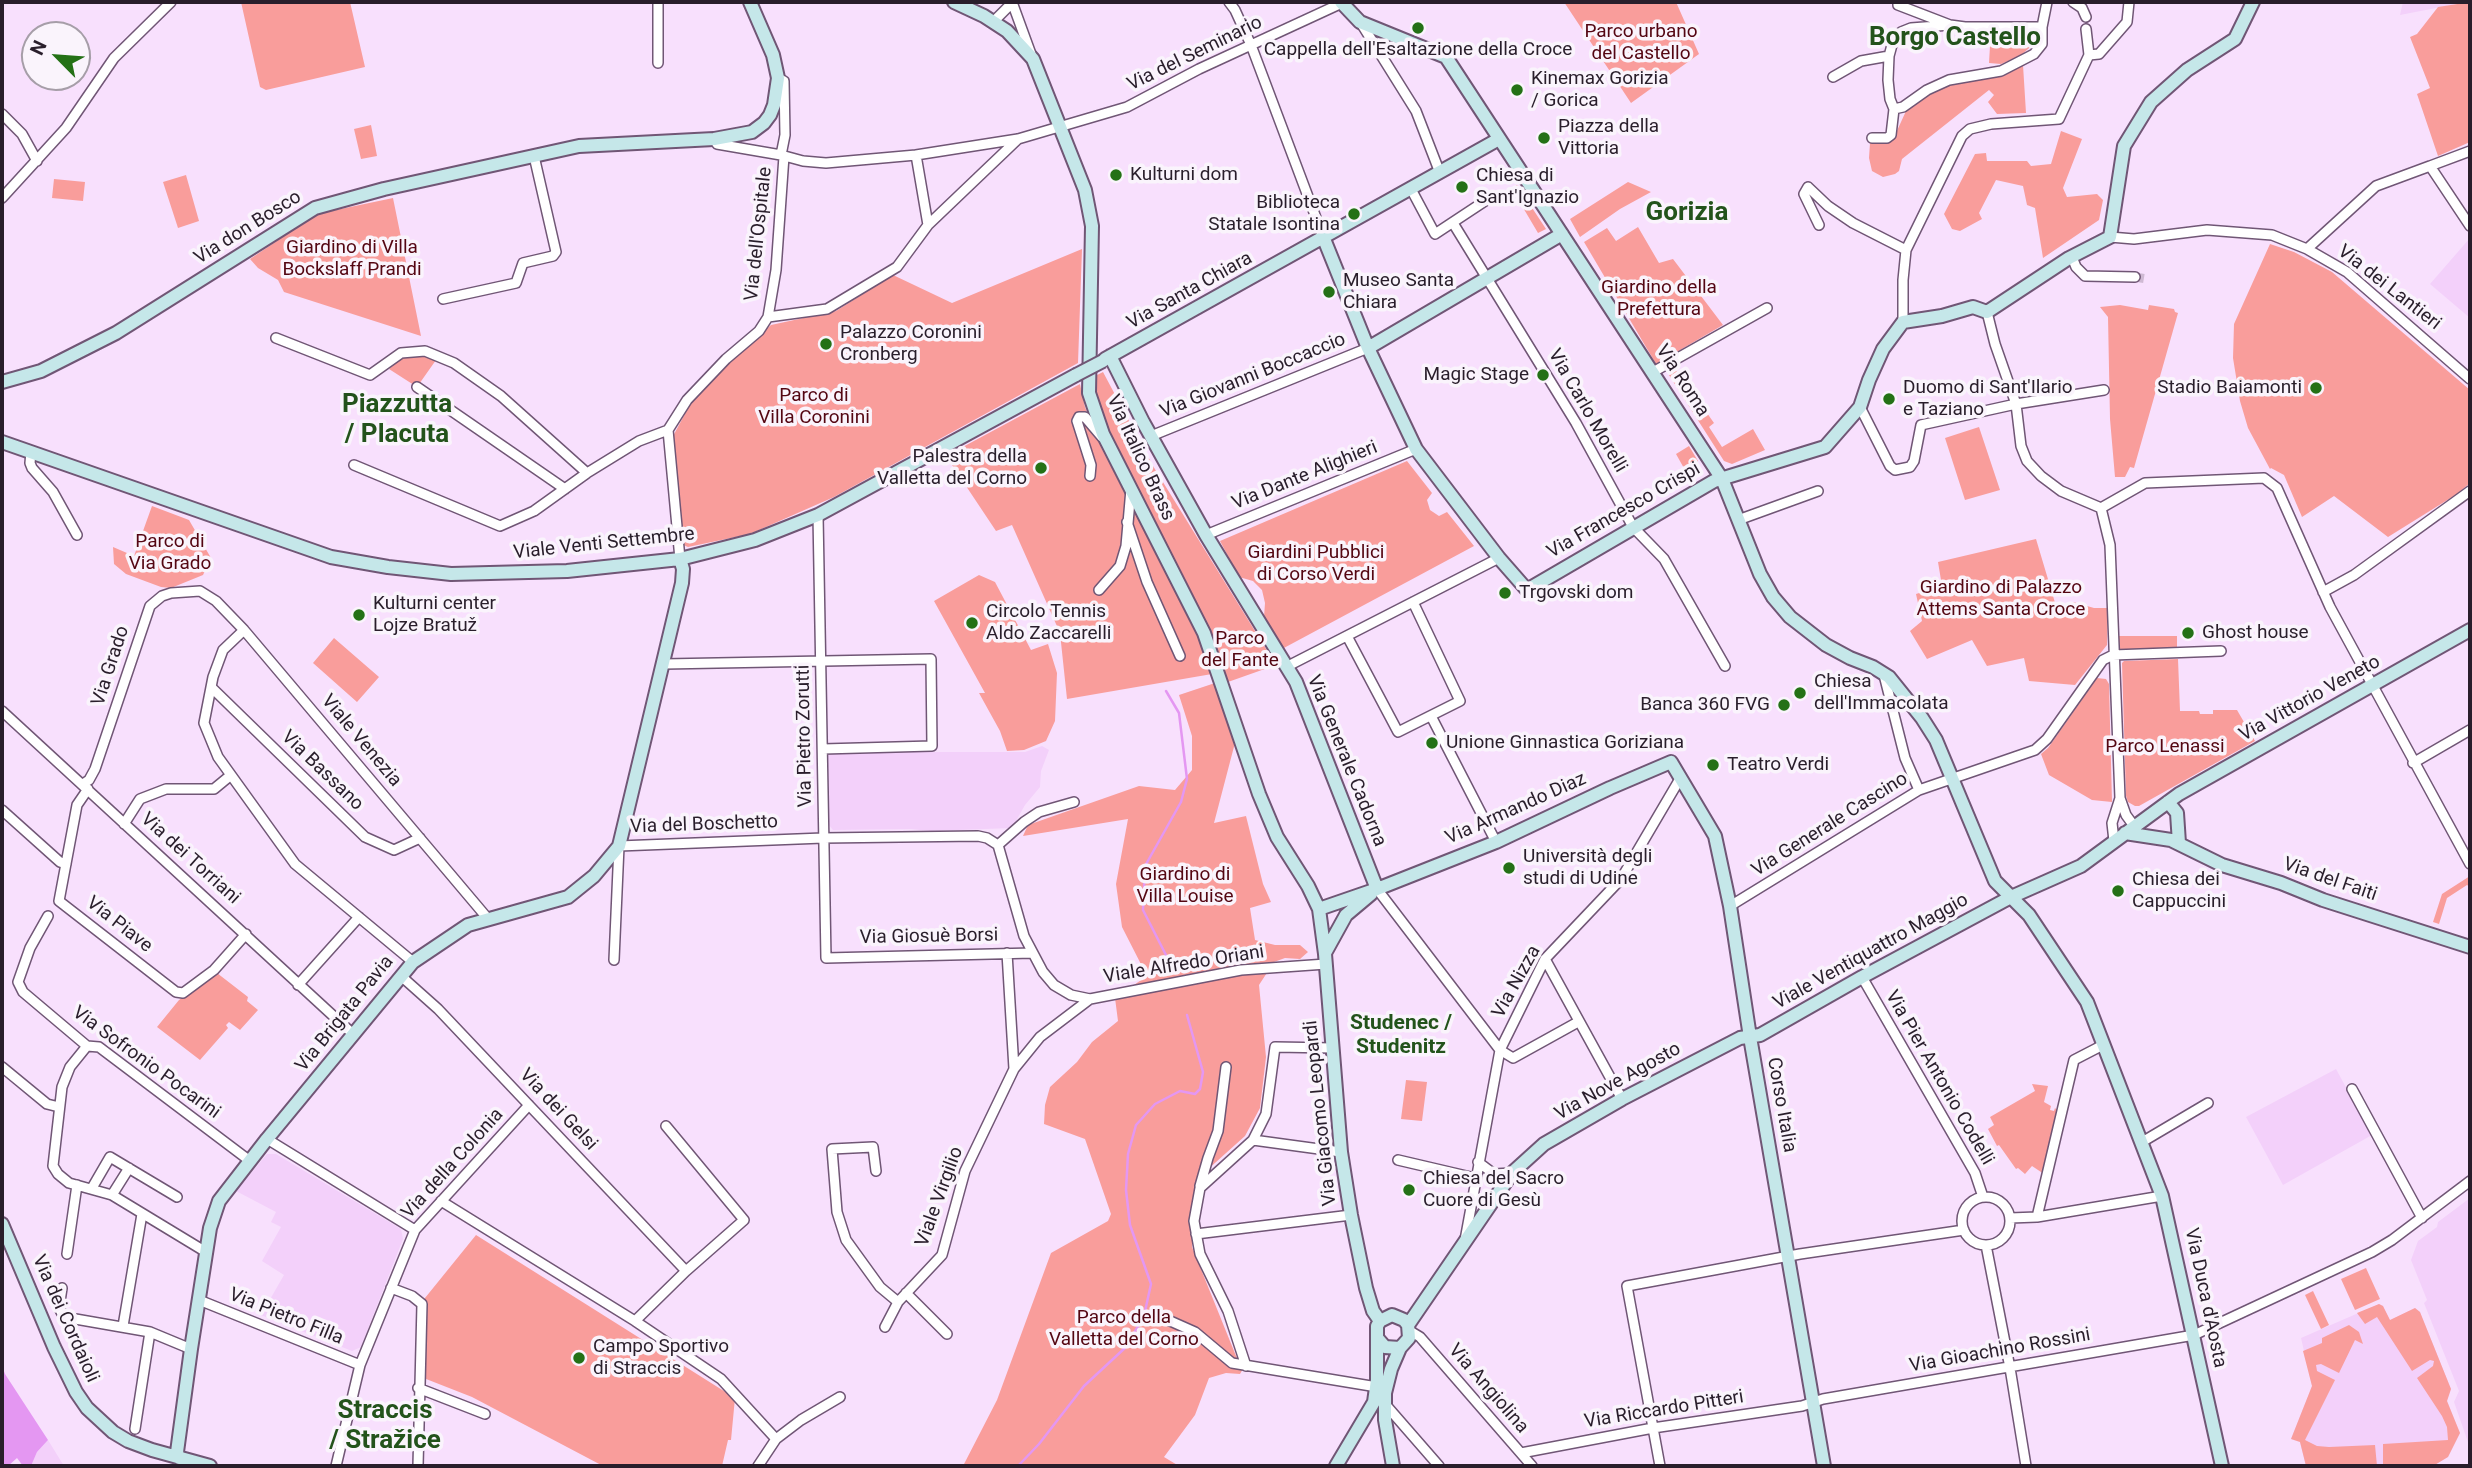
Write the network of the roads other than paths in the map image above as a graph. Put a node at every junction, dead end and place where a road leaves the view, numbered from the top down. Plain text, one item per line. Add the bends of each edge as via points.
1 (171, 2) edge
2 (658, 2) edge
3 (750, 2) edge
4 (954, 2) edge
5 (1012, 2) edge
6 (1228, 2) edge
7 (1341, 2) edge
8 (1898, 2) edge
9 (2047, 2) edge
10 (2073, 2) edge
11 (2129, 2) edge
12 (2253, 2) edge
13 (2086, 17) dead end
14 (994, 21) junction
15 (1360, 22) junction
16 (1950, 25) junction
17 (2042, 27) junction
18 (2086, 29) dead end
19 (1251, 46) junction
20 (2089, 55) junction
21 (1889, 56) junction
22 (1033, 59) junction
23 (658, 63) dead end
24 (1833, 77) dead end
25 (778, 78) junction
26 (1894, 109) junction
27 (2, 114) edge
28 (1059, 126) junction
29 (1872, 138) dead end
30 (714, 139) junction
31 (1018, 139) junction
32 (1499, 139) junction
33 (2470, 151) edge
34 (783, 155) junction
35 (916, 155) junction
36 (534, 156) junction
37 (37, 160) junction
38 (2430, 166) junction
39 (1440, 173) junction
40 (1411, 189) junction
41 (2, 198) edge
42 (1488, 199) dead end
43 (1453, 223) junction
44 (928, 225) junction
45 (1819, 225) dead end
46 (2470, 226) edge
47 (1562, 234) junction
48 (2110, 237) junction
49 (1324, 239) junction
50 (2307, 249) junction
51 (1906, 250) junction
52 (2072, 257) junction
53 (2135, 277) tunnel mouth
54 (1487, 278) junction
55 (443, 299) dead end
56 (1767, 308) dead end
57 (1987, 312) junction
58 (768, 317) junction
59 (1903, 322) junction
60 (276, 338) dead end
61 (1368, 348) junction
62 (1107, 358) junction
63 (1653, 372) junction
64 (2470, 379) edge
65 (2, 382) edge
66 (417, 387) dead end
67 (2104, 390) dead end
68 (2016, 404) junction
69 (1860, 407) junction
70 (668, 430) junction
71 (1151, 436) junction
72 (2, 442) edge
73 (1110, 446) junction
74 (1416, 449) junction
75 (31, 452) junction
76 (354, 465) dead end
77 (587, 473) junction
78 (1090, 476) dead end
79 (1722, 479) junction
80 (565, 489) junction
81 (1131, 489) junction
82 (1818, 491) dead end
83 (2470, 491) edge
84 (2101, 508) junction
85 (818, 515) junction
86 (1738, 520) junction
87 (1127, 522) junction
88 (1633, 527) junction
89 (77, 535) dead end
90 (1206, 536) junction
91 (1499, 558) junction
92 (680, 559) junction
93 (200, 590) joint
94 (1099, 590) dead end
95 (2323, 592) junction
96 (1413, 602) junction
97 (244, 630) junction
98 (2470, 630) edge
99 (1347, 636) junction
100 (2221, 651) dead end
101 (2113, 655) junction
102 (1180, 656) dead end
103 (821, 661) junction
104 (664, 664) junction
105 (1725, 666) dead end
106 (1286, 667) junction
107 (1884, 673) junction
108 (2373, 685) junction
109 (211, 687) junction
110 (2, 711) edge
111 (1431, 716) junction
112 (2470, 730) edge
113 (823, 749) junction
114 (1671, 762) joint
115 (2413, 763) junction
116 (231, 775) junction
117 (1681, 777) junction
118 (1951, 779) junction
119 (86, 787) junction
120 (1919, 790) junction
121 (2120, 798) junction
122 (1074, 802) dead end
123 (2168, 802) junction
124 (2, 810) edge
125 (124, 824) junction
126 (2135, 826) junction
127 (420, 838) junction
128 (823, 838) junction
129 (2114, 841) junction
130 (2175, 841) junction
131 (1496, 842) junction
132 (998, 845) junction
133 (619, 846) junction
134 (66, 864) junction
135 (2470, 864) edge
136 (1377, 889) junction
137 (2011, 897) junction
138 (1730, 906) junction
139 (1319, 909) junction
140 (1346, 915) junction
141 (48, 916) dead end
142 (359, 917) junction
143 (489, 920) junction
144 (246, 933) junction
145 (2470, 947) edge
146 (1007, 953) junction
147 (1033, 953) junction
148 (826, 958) joint
149 (1325, 959) junction
150 (1545, 959) junction
151 (614, 960) dead end
152 (413, 962) junction
153 (401, 976) junction
154 (1861, 977) junction
155 (298, 985) junction
156 (1090, 999) junction
157 (1578, 1022) junction
158 (354, 1035) junction
159 (1750, 1037) junction
160 (2103, 1045) junction
161 (87, 1046) junction
162 (1333, 1048) junction
163 (1500, 1050) junction
164 (2, 1067) edge
165 (1226, 1067) dead end
166 (1014, 1069) junction
167 (2352, 1088) dead end
168 (1622, 1099) junction
169 (2208, 1103) dead end
170 (529, 1105) junction
171 (59, 1107) junction
172 (666, 1126) dead end
173 (267, 1139) junction
174 (1254, 1140) junction
175 (2142, 1142) junction
176 (1341, 1152) junction
177 (1398, 1160) dead end
178 (250, 1161) junction
179 (1478, 1162) junction
180 (129, 1168) junction
181 (876, 1171) dead end
182 (1512, 1173) junction
183 (1475, 1178) junction
184 (2470, 1181) edge
185 (77, 1185) junction
186 (92, 1188) junction
187 (1200, 1188) junction
188 (112, 1195) junction
189 (2162, 1196) junction
190 (1983, 1197) junction
191 (177, 1198) dead end
192 (441, 1200) junction
193 (142, 1214) junction
194 (1351, 1215) junction
195 (2037, 1217) junction
196 (2010, 1218) junction
197 (2422, 1219) junction
198 (2, 1224) edge
199 (415, 1230) junction
200 (1964, 1230) junction
201 (1196, 1234) junction
202 (1465, 1241) junction
203 (1986, 1245) junction
204 (206, 1252) junction
205 (67, 1254) dead end
206 (1789, 1256) junction
207 (686, 1271) junction
208 (62, 1288) dead end
209 (391, 1288) junction
210 (906, 1293) junction
211 (199, 1300) junction
212 (898, 1302) junction
213 (1159, 1316) dead end
214 (1380, 1316) junction
215 (635, 1321) junction
216 (123, 1326) junction
217 (884, 1327) dead end
218 (150, 1332) junction
219 (1407, 1333) junction
220 (947, 1334) dead end
221 (2193, 1335) junction
222 (1378, 1339) junction
223 (191, 1349) junction
224 (360, 1365) junction
225 (1246, 1366) junction
226 (2010, 1368) junction
227 (1377, 1383) junction
228 (418, 1388) junction
229 (840, 1397) dead end
230 (1385, 1403) junction
231 (1814, 1403) junction
232 (1370, 1411) junction
233 (485, 1414) dead end
234 (1385, 1420) junction
235 (1653, 1428) junction
236 (135, 1429) dead end
237 (776, 1439) junction
238 (1521, 1453) junction
239 (181, 1462) edge
240 (210, 1466) edge
241 (336, 1466) edge
242 (418, 1466) edge
243 (758, 1466) edge
244 (1336, 1466) edge
245 (1393, 1466) edge
246 (1439, 1466) edge
247 (1532, 1466) edge
248 (1660, 1466) edge
249 (1824, 1466) edge
250 (2026, 1466) edge
251 (2222, 1466) edge

1 - 37 street via 114,58 66,128
2 - 23 street
3 - 25 main road
4 - 14 main road
5 - 14 street
5 - 22 street, Via Italico Brass
6 - 19 street
7 - 15 main road
7 - 19 street, Via del Seminario
8 - 16 street
9 - 17 street
10 - 13 street
11 - 20 street via 2127,22 2099,54
12 - 48 main road via 2235,39 2178,78 2151,102 2137,124 2124,146
14 - 22 main road
15 - 32 main road via 1446,57
15 - 39 street via 1416,111
16 - 17 street
16 - 21 street via 1901,32
17 - 26 street via 2042,44 2034,54 2001,71 1949,80
18 - 20 street
19 - 28 street, Via del Seminario via 1127,107
19 - 49 street
20 - 51 street via 2059,118 1992,124 1962,136
21 - 24 street via 1861,61
21 - 26 street
22 - 28 main road, Via Italico Brass
25 - 30 main road, Via don Bosco via 774,105 764,124 752,132
25 - 34 street, Via dell'Ospitale via 784,81
26 - 29 street via 1891,135
27 - 37 street via 22,134
28 - 31 street, Via del Seminario
28 - 73 main road, Via Italico Brass via 1085,190 1092,226 1089,393
30 - 34 street, Via del Seminario via 717,144
30 - 36 main road, Via don Bosco via 588,146
31 - 35 street, Via del Seminario
31 - 44 street
32 - 39 main road, Via Santa Chiara
32 - 47 main road
33 - 38 street
34 - 35 street, Via del Seminario via 826,163
34 - 58 street, Via dell'Ospitale via 776,270
35 - 44 street
36 - 55 street via 556,252 523,263 516,283
36 - 65 main road, Via don Bosco via 315,208 116,333 41,371
37 - 41 street
38 - 46 street
38 - 50 street via 2376,186
39 - 40 main road, Via Santa Chiara
40 - 43 street via 1435,234
40 - 49 main road, Via Santa Chiara
42 - 43 street
43 - 54 street, Via Carlo Morelli
44 - 58 street via 897,267 827,309
45 - 51 street via 1804,194 1808,187 1853,223
47 - 54 main road
47 - 63 main road, Via Roma
48 - 50 street, Via dei Lantieri via 2134,239 2207,230 2272,235
48 - 52 main road
49 - 61 main road
49 - 62 main road, Via Santa Chiara
50 - 64 street, Via dei Lantieri via 2347,272
51 - 59 street
52 - 53 street via 2085,276
52 - 57 main road
54 - 61 main road
54 - 88 street, Via Carlo Morelli
56 - 63 street
57 - 59 main road via 1973,307
57 - 68 street
58 - 70 street via 687,400
59 - 69 main road via 1883,349
60 - 77 street via 370,375 401,353 425,351 454,363 501,396
61 - 71 street, Via Giovanni Boccaccio
61 - 74 main road
62 - 71 main road, Via Generale Cadorna
62 - 85 main road, Viale Venti Settembre, bridge
63 - 79 main road, Via Roma
66 - 80 street
67 - 68 street
68 - 69 street via 1921,425 1914,461 1910,467 1895,470
68 - 84 street via 2027,461 2062,491
69 - 79 main road, Via Francesco Crispi via 1825,447
70 - 77 street via 639,441
70 - 92 street
71 - 90 main road, Via Generale Cadorna
72 - 75 main road, Viale Venti Settembre
73 - 78 street via 1085,417 1079,417
73 - 81 main road, Via Italico Brass
74 - 90 street, Via Dante Alighieri
74 - 91 main road
75 - 89 street via 32,468 53,492
75 - 92 main road, Viale Venti Settembre via 305,549 364,563 451,574 511,574
76 - 80 street via 500,526 534,511
77 - 80 street
79 - 86 main road, Via Roma
79 - 88 main road, Via Francesco Crispi
81 - 87 street
81 - 139 main road, Via Italico Brass via 1204,633 1278,837
82 - 86 street
83 - 95 street via 2354,575
84 - 95 street via 2145,483 2264,478 2277,488
84 - 101 street via 2110,545
85 - 92 main road, Viale Venti Settembre via 755,540
85 - 103 street, Via Pietro Zorutti
86 - 107 main road, Via Roma via 1760,574 1790,617 1826,645
87 - 94 street via 1120,566
87 - 102 street
88 - 91 main road, Via Francesco Crispi via 1527,590
88 - 105 street, Via Carlo Morelli via 1664,559
90 - 106 main road, Via Generale Cadorna
91 - 96 street
92 - 104 main road, Via Brigata Pavia via 682,583
93 - 97 street, Viale Venezia
93 - 119 street, Via Grado via 171,593 150,606
95 - 108 street
96 - 99 street
96 - 111 street via 1460,701
97 - 109 street via 223,649
97 - 127 street, Viale Venezia
98 - 108 main road, Via Vittorio Veneto
99 - 106 street
99 - 111 street via 1398,732
100 - 101 street
101 - 118 street, Via Generale Cascino via 2103,660 2035,750
101 - 121 street
103 - 104 street
103 - 113 street, Via Pietro Zorutti
103 - 113 street via 931,659 932,746
104 - 133 main road, Via Brigata Pavia
106 - 136 main road, Via Generale Cadorna via 1296,682
107 - 118 main road, Via Duca d'Aosta via 1936,740
107 - 120 street via 1905,758
108 - 115 street
108 - 123 main road, Via Vittorio Veneto
109 - 116 street via 204,723
109 - 127 street, Via Bassano via 365,837 394,850
110 - 119 street, Via dei Torriani
111 - 131 street
112 - 115 street
113 - 128 street, Via Pietro Zorutti
114 - 117 main road, Corso Italia
114 - 131 main road, Via Armando Diaz
115 - 135 street
116 - 125 street via 214,789 166,789 140,799
116 - 142 street via 295,864
117 - 138 main road, Corso Italia via 1715,836
117 - 150 street, Via Nizza via 1621,879
118 - 120 street, Via Generale Cascino
118 - 137 main road, Via Duca d'Aosta via 1995,881
119 - 125 street, Via dei Torriani
119 - 134 street, Via Piave via 77,805
120 - 138 street, Via Generale Cascino
121 - 126 street
121 - 129 street via 2112,823
122 - 132 street via 1039,812
123 - 126 main road, Via Vittorio Veneto
123 - 130 main road via 2177,813
124 - 134 street
125 - 144 street, Via dei Torriani
126 - 129 main road, Via Vittorio Veneto
126 - 130 main road
126 - 130 main road via 2167,834
127 - 143 street, Viale Venezia
128 - 132 street, Via del Boschetto via 978,836
128 - 133 street, Via del Boschetto
128 - 148 street, Via Pietro Zorutti
129 - 137 main road, Viale Ventiquattro Maggio via 2081,866
130 - 145 main road, Via del Faiti via 2222,865
131 - 136 main road, Via Armando Diaz
132 - 147 street
133 - 143 main road, Via Brigata Pavia via 594,876 568,897
133 - 151 street
134 - 144 street, Via Piave via 59,901 176,992 183,993 214,971
136 - 139 main road, Via Armando Diaz
136 - 140 main road
136 - 163 street
137 - 154 main road, Viale Ventiquattro Maggio
137 - 160 main road, Via Duca d'Aosta via 2029,915 2087,1002
138 - 159 main road, Corso Italia
139 - 140 main road
139 - 149 main road, Via Giacomo Leopardi
140 - 149 main road
141 - 161 street, Via Sofronio Pocarini via 18,982 23,992
142 - 152 street
142 - 155 street
143 - 152 main road, Via Brigata Pavia via 468,925
144 - 155 street, Via dei Torriani
146 - 147 street, Via Giosuè Borsi
146 - 148 street, Via Giosuè Borsi
146 - 166 street, Viale Virgilio
147 - 156 street via 1054,985 1070,995
149 - 156 street, Viale Alfredo Oriani
149 - 162 main road, Via Giacomo Leopardi
150 - 157 street
150 - 163 street, Via Nizza
152 - 153 main road, Via Brigata Pavia
153 - 158 main road, Via Brigata Pavia
153 - 170 street, Via dei Gelsi
154 - 159 main road, Viale Ventiquattro Maggio
154 - 190 street, Via Pier Antonio Codelli via 1975,1173
155 - 158 street, Via dei Torriani
156 - 166 street, Viale Virgilio via 1040,1037
157 - 163 street via 1513,1058
157 - 168 street
158 - 173 main road, Via Brigata Pavia
159 - 168 main road, Via Nove Agosto
159 - 206 main road, Corso Italia
160 - 175 main road, Via Duca d'Aosta
160 - 195 street via 2074,1060
161 - 171 street via 66,1075
161 - 178 street, Via Sofronio Pocarini via 99,1047
162 - 174 street via 1275,1047 1266,1114
162 - 176 main road, Via Giacomo Leopardi
163 - 179 street, Via Nizza
164 - 171 street via 47,1104
165 - 187 street via 1218,1131
166 - 210 street, Viale Virgilio via 965,1171 942,1255
167 - 197 street
168 - 182 main road, Via Nove Agosto via 1545,1144
169 - 175 street
170 - 192 street, Via della Colonia
170 - 207 street, Via dei Gelsi
171 - 185 street via 53,1166
172 - 207 street via 744,1220
173 - 178 main road, Via Brigata Pavia
173 - 199 street
174 - 176 street
174 - 187 street
175 - 189 main road, Via Duca d'Aosta
176 - 194 main road, Via Giacomo Leopardi
177 - 183 street
178 - 204 main road, Via Brigata Pavia via 219,1201
179 - 182 street via 1494,1174
179 - 183 street, Via Nizza
180 - 186 street via 110,1157
180 - 188 street
180 - 191 street
181 - 212 street via 873,1147 832,1149 836,1212 846,1240 880,1287
182 - 202 main road, Via Nove Agosto
183 - 202 street, Via Nizza
184 - 197 street, Via Gioachino Rossini
185 - 186 street
185 - 205 street
186 - 188 street
187 - 201 street
188 - 193 street
189 - 195 street
189 - 221 main road, Via Duca d'Aosta
190 - 196 street via 1999,1201
190 - 200 street via 1965,1209
192 - 199 street, Via della Colonia
192 - 215 street
193 - 204 street
193 - 216 street
194 - 201 street
194 - 214 main road, Via Giacomo Leopardi via 1366,1288
195 - 196 street
196 - 203 street via 2000,1241
197 - 221 street, Via Gioachino Rossini via 2372,1252
198 - 239 main road, Via dei Cordaioli via 54,1347 87,1408 128,1441
199 - 209 street, Via della Colonia
200 - 203 street via 1972,1240
200 - 206 street
201 - 225 street
202 - 219 main road, Via Nove Agosto
203 - 226 street
204 - 211 main road, Via Brigata Pavia
206 - 231 main road, Corso Italia
206 - 235 street via 1627,1286
207 - 215 street
208 - 216 street via 59,1308 64,1317
209 - 224 street, Via della Colonia
209 - 228 street via 422,1304
210 - 212 street, Viale Virgilio
210 - 220 street
211 - 223 main road, Via Brigata Pavia
211 - 224 street, Via Pietro Filla
212 - 217 street, Viale Virgilio
213 - 225 street via 1195,1332 1232,1363
214 - 219 main road via 1392,1315
214 - 222 main road
215 - 237 street via 721,1379
216 - 218 street
218 - 223 street
218 - 236 street
219 - 222 main road via 1381,1344
219 - 227 main road via 1386,1354
219 - 230 main road via 1391,1368
219 - 238 street, Via Angiolina
221 - 226 street, Via Gioachino Rossini
221 - 251 main road, Via Duca d'Aosta
222 - 227 main road
223 - 239 main road, Via Brigata Pavia via 177,1452
224 - 241 street, Via della Colonia
225 - 227 street
226 - 231 street, Via Gioachino Rossini
226 - 250 street
227 - 232 main road
228 - 233 street
228 - 242 street
229 - 237 street
230 - 234 main road
230 - 246 street
231 - 235 street, Via Riccardo Pitteri
231 - 249 main road, Corso Italia
232 - 234 main road
232 - 244 main road
234 - 245 main road
235 - 238 street, Via Riccardo Pitteri
235 - 248 street
237 - 243 street
238 - 247 street, Via Angiolina
239 - 240 main road, Via dei Cordaioli

